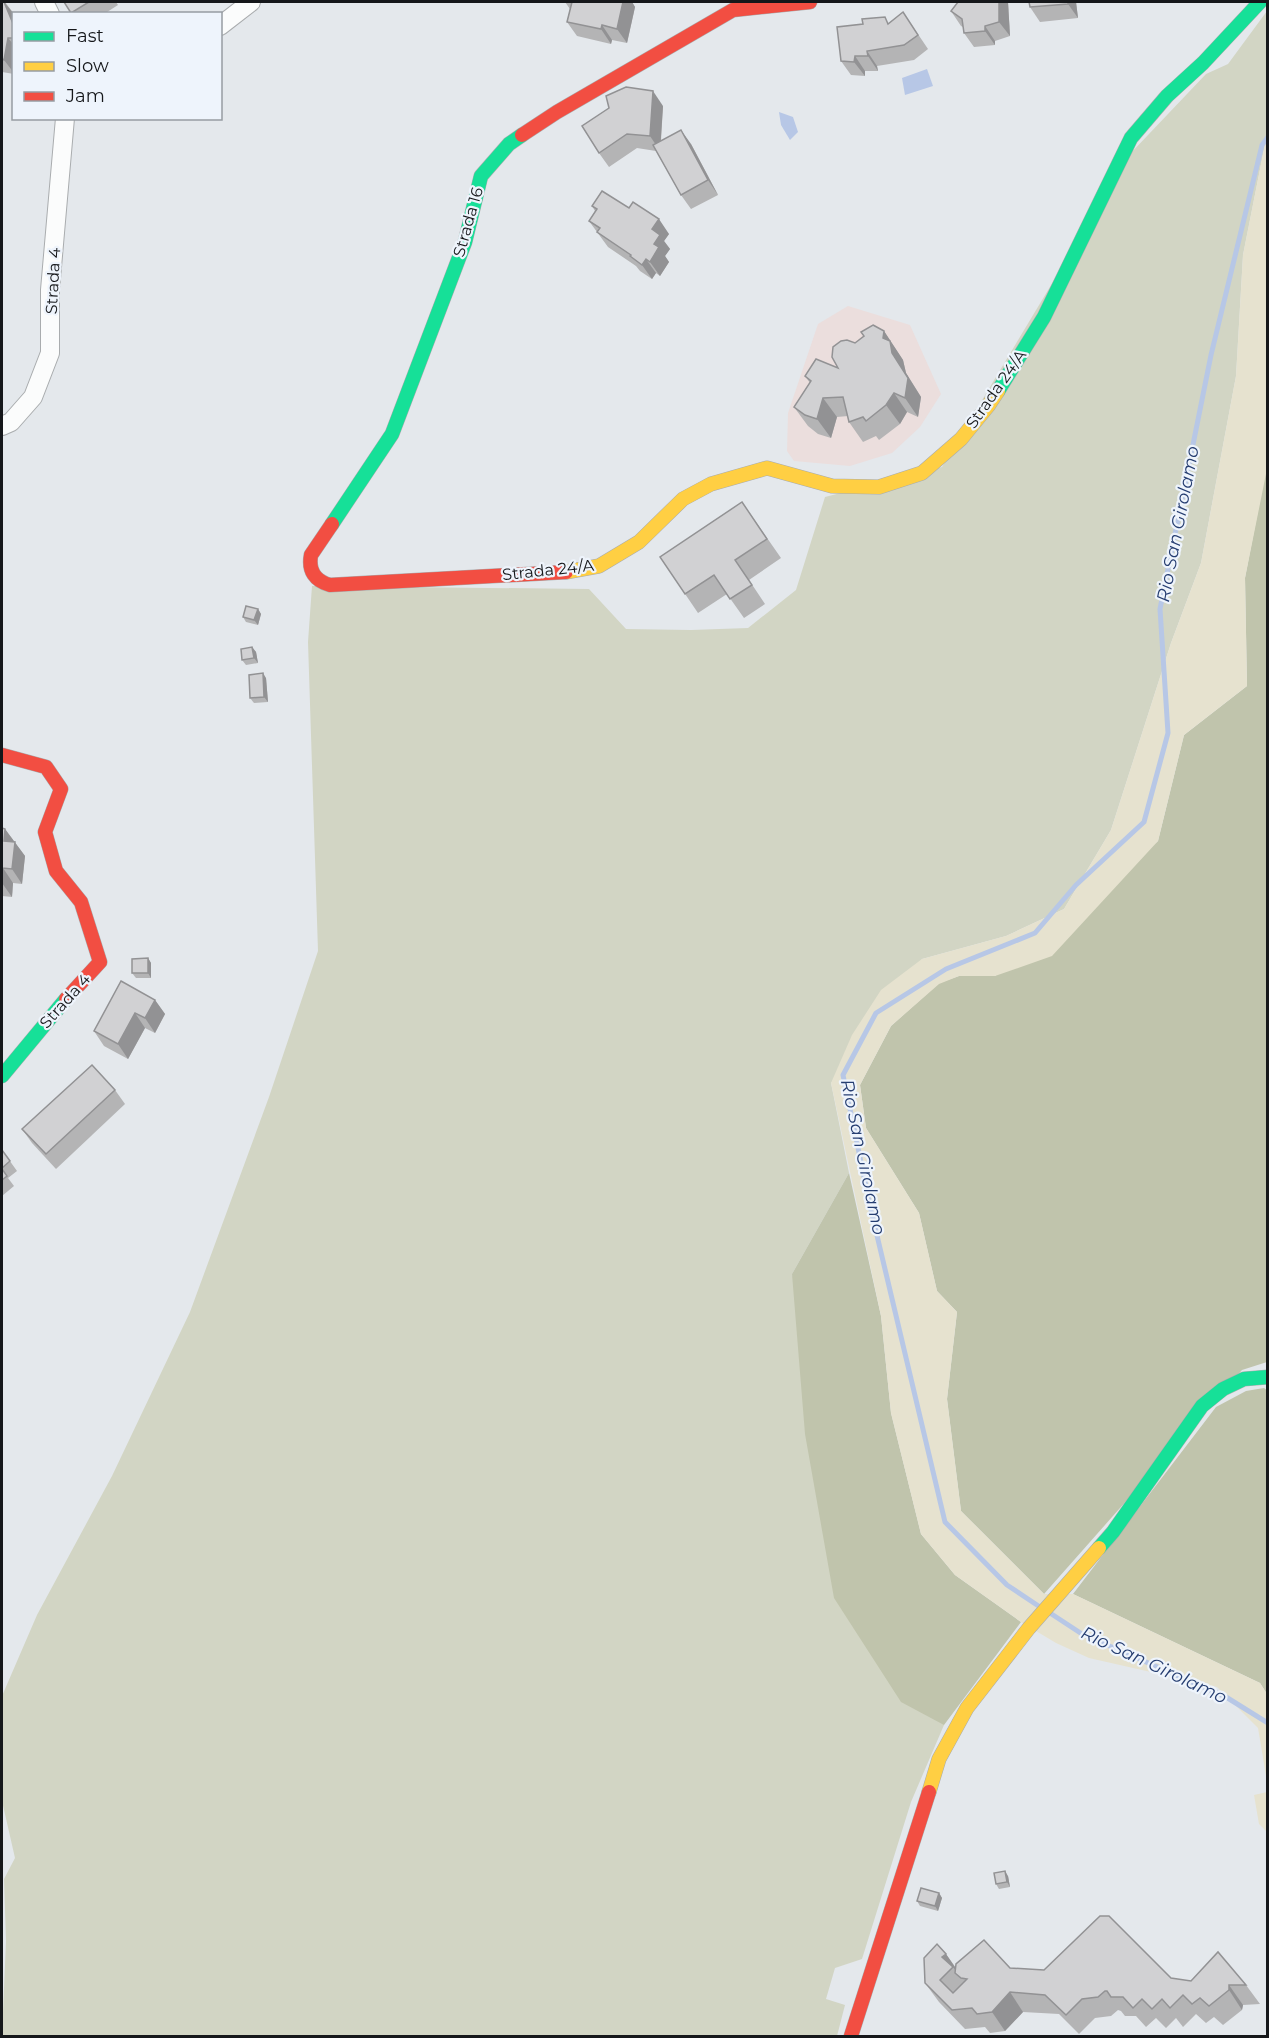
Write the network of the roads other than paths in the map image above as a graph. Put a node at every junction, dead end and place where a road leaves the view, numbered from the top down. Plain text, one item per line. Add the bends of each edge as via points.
1 (251, 2) edge
2 (810, 2) edge
3 (1260, 2) edge
4 (222, 24) edge
5 (65, 120) edge
6 (2, 426) edge
7 (313, 575) joint
8 (2, 755) edge
9 (2, 1076) edge
10 (1268, 1377) edge
11 (851, 2037) edge

1 - 4 street
2 - 7 street, Strada 16 via 733,10 509,144 481,176 465,242 392,434 311,555
3 - 7 street, Strada 24/A via 1131,138 1044,317 988,406 961,439 922,473 879,487 832,486 767,468 756,471 711,484 683,499 639,542 599,566 563,572 330,585
5 - 6 street, Strada 4 via 50,291 50,353 33,397 11,422
8 - 9 street, Strada 4 via 46,767 61,789 45,832 56,871 81,902 100,962
10 - 11 street via 1244,1379 1202,1406 1113,1532 1029,1628 967,1708 939,1759

